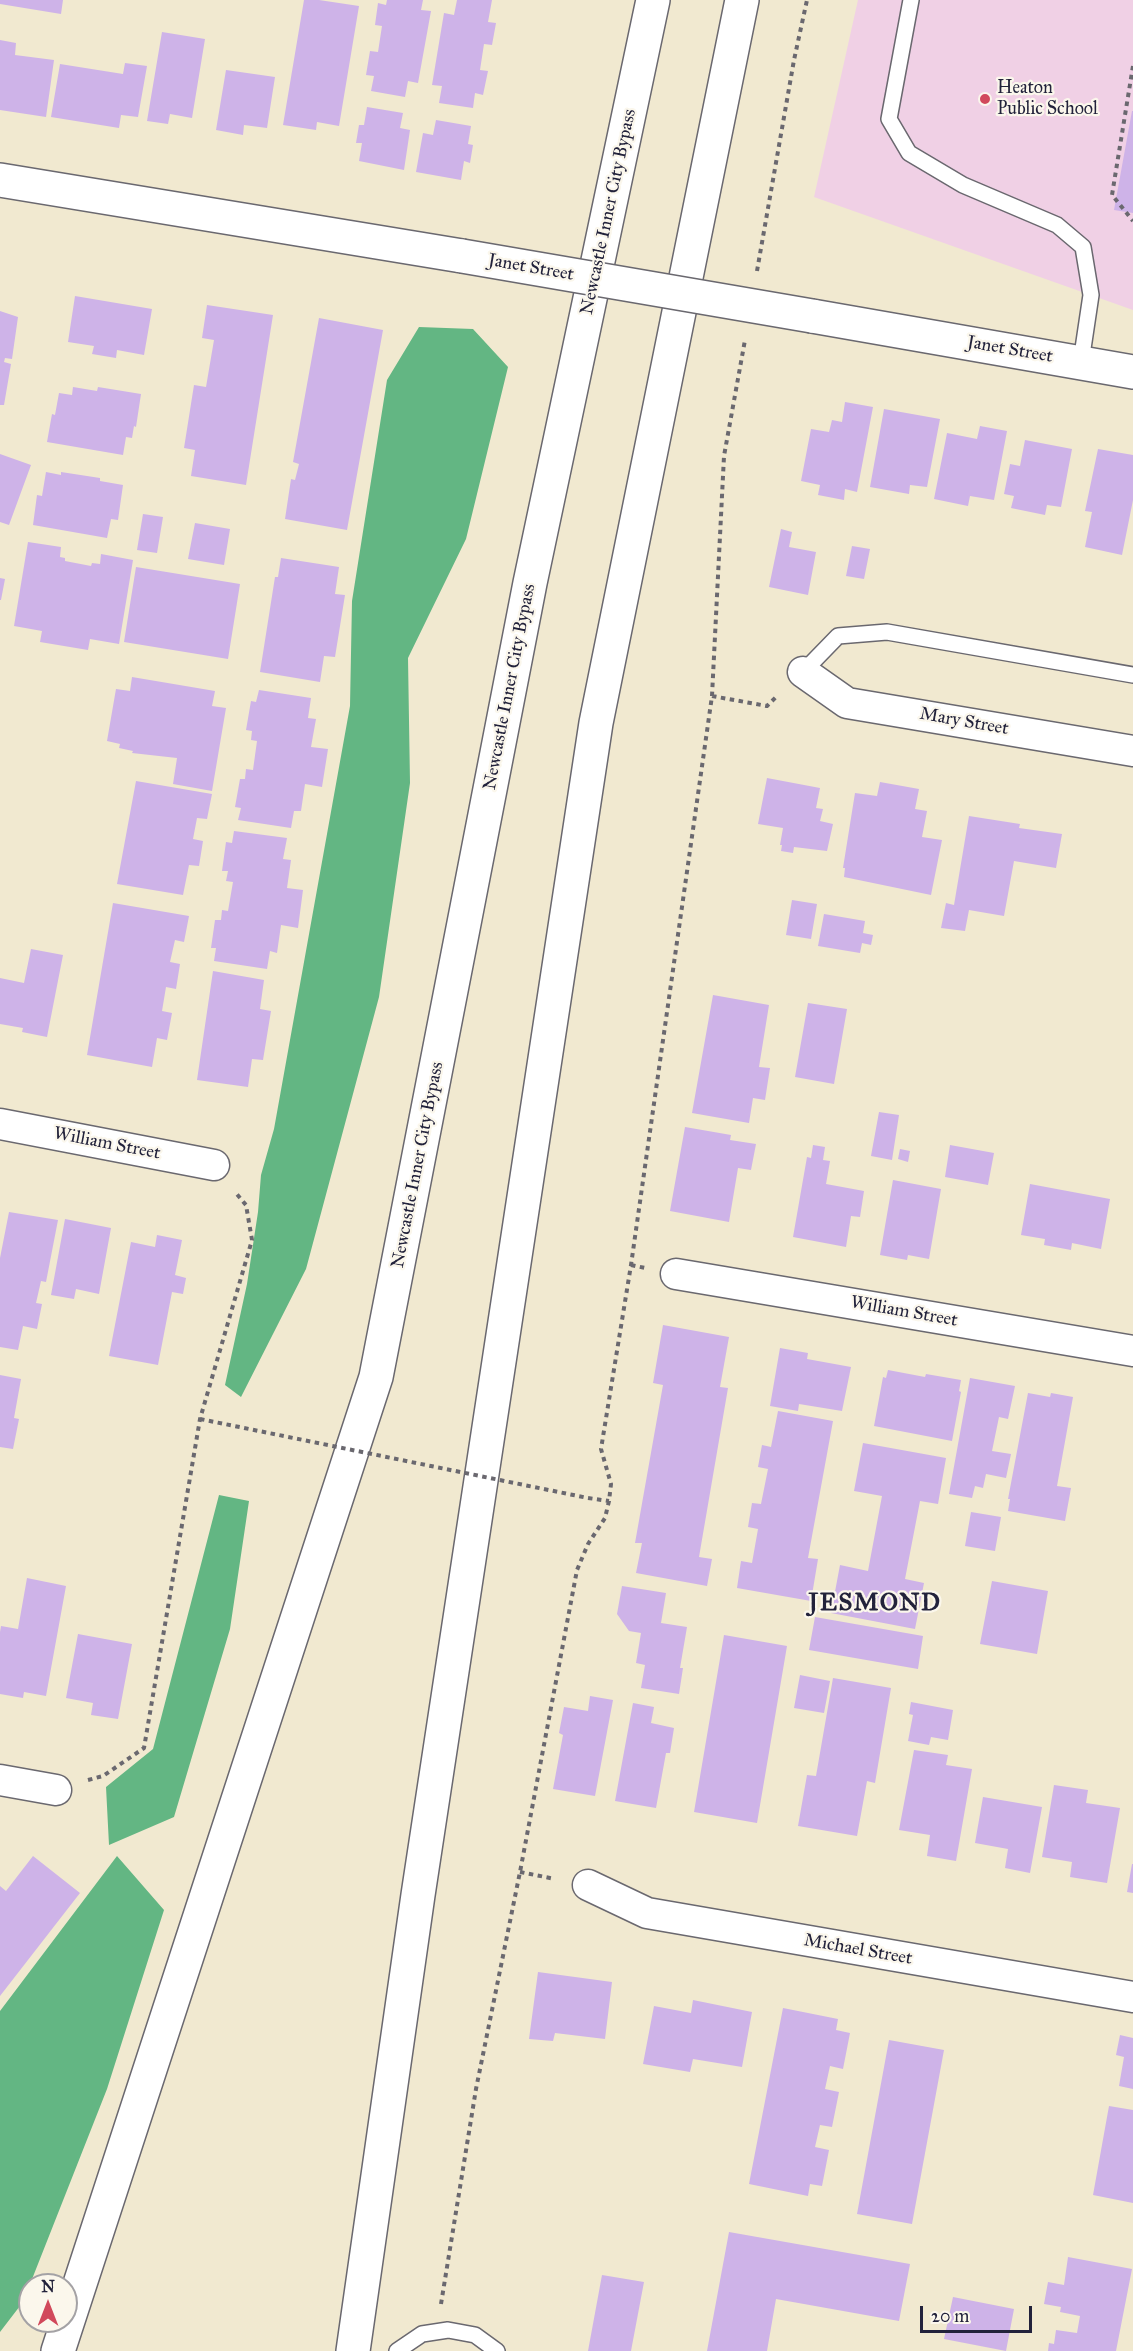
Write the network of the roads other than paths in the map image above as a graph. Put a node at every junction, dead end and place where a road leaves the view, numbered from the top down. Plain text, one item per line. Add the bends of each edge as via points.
1 (654, 0) edge
2 (742, 0) edge
3 (911, 0) edge
4 (0, 180) edge
5 (1081, 362) junction
6 (1133, 372) edge
7 (803, 672) joint
8 (1133, 675) edge
9 (1133, 751) edge
10 (0, 1124) edge
11 (214, 1165) road end
12 (676, 1274) dead end
13 (1133, 1351) edge
14 (0, 1780) edge
15 (56, 1790) road end
16 (588, 1885) dead end
17 (1133, 1997) edge
18 (58, 2351) edge
19 (353, 2351) edge
20 (396, 2351) edge
21 (497, 2351) edge

1 - 18 main road, Newcastle Inner City Bypass via 530,583 376,1377
2 - 19 main road via 596,723 416,1907
3 - 5 lane via 889,119 909,153 963,185 1057,225 1083,247 1091,295
4 - 5 main road, Janet Street, bridge
5 - 6 main road, Janet Street
7 - 8 lane via 838,636 887,632
7 - 9 street, Mary Street via 847,702
10 - 11 street, William Street
12 - 13 street, William Street
14 - 15 street
16 - 17 street, Michael Street via 647,1913
20 - 21 lane via 415,2337 436,2331 475,2335

